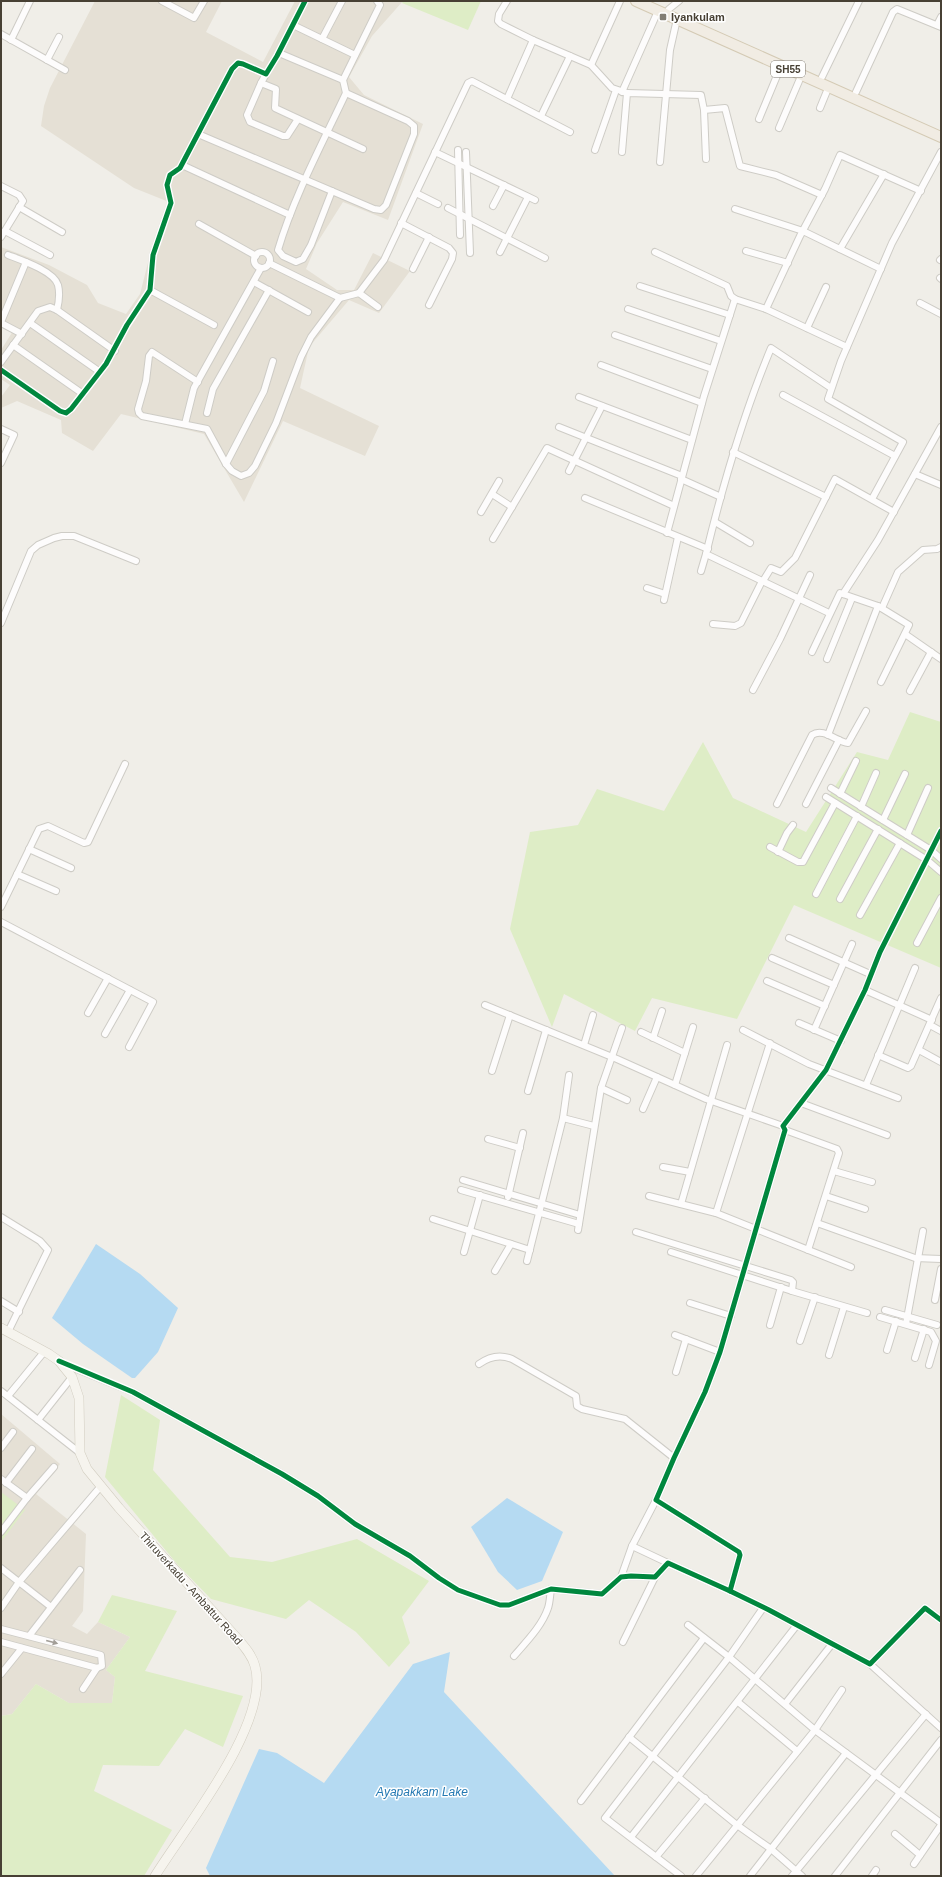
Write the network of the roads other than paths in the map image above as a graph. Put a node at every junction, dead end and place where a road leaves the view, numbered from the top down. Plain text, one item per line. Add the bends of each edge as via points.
1 (30, 1) edge
2 (162, 1) edge
3 (204, 1) edge
4 (305, 1) edge
5 (342, 1) edge
6 (377, 1) edge
7 (507, 1) edge
8 (620, 1) edge
9 (636, 1) edge
10 (650, 1) edge
11 (680, 1) edge
12 (859, 1) edge
13 (664, 12) junction
14 (941, 17) edge
15 (677, 19) junction
16 (293, 25) junction
17 (939, 26) edge
18 (1, 34) edge
19 (59, 37) dead end
20 (322, 39) junction
21 (11, 40) junction
22 (532, 40) junction
23 (279, 53) junction
24 (355, 55) junction
25 (570, 56) junction
26 (47, 60) junction
27 (591, 65) junction
28 (781, 66) junction
29 (65, 70) dead end
30 (266, 74) junction
31 (802, 74) junction
32 (822, 77) junction
33 (342, 80) junction
34 (261, 83) junction
35 (829, 86) junction
36 (622, 92) junction
37 (856, 92) junction
38 (346, 93) junction
39 (665, 95) junction
40 (507, 99) junction
41 (820, 108) dead end
42 (704, 110) junction
43 (541, 116) junction
44 (298, 119) junction
45 (759, 119) dead end
46 (779, 128) dead end
47 (941, 130) edge
48 (328, 132) junction
49 (570, 132) dead end
50 (198, 134) junction
51 (941, 136) edge
52 (363, 149) dead end
53 (458, 150) dead end
54 (595, 150) dead end
55 (435, 152) junction
56 (466, 152) dead end
57 (622, 152) dead end
58 (941, 152) edge
59 (706, 158) dead end
60 (660, 162) dead end
61 (458, 163) junction
62 (182, 165) junction
63 (467, 167) junction
64 (884, 174) junction
65 (305, 180) junction
66 (504, 185) junction
67 (1, 186) edge
68 (332, 191) junction
69 (921, 191) junction
70 (416, 193) junction
71 (822, 195) junction
72 (528, 197) junction
73 (535, 200) dead end
74 (438, 204) dead end
75 (493, 206) dead end
76 (19, 207) junction
77 (448, 208) dead end
78 (735, 209) dead end
79 (460, 214) junction
80 (290, 215) junction
81 (469, 219) junction
82 (401, 223) junction
83 (199, 224) dead end
84 (5, 231) junction
85 (803, 231) junction
86 (62, 232) dead end
87 (460, 235) dead end
88 (1, 237) edge
89 (429, 237) junction
90 (507, 239) junction
91 (840, 249) junction
92 (746, 251) dead end
93 (500, 252) dead end
94 (656, 252) dead end
95 (470, 253) dead end
96 (8, 255) dead end
97 (50, 255) dead end
98 (256, 256) junction
99 (545, 258) dead end
100 (26, 262) junction
101 (269, 263) junction
102 (788, 263) junction
103 (262, 268) junction
104 (413, 269) dead end
105 (881, 269) junction
106 (254, 282) junction
107 (640, 286) dead end
108 (826, 287) dead end
109 (150, 290) junction
110 (269, 290) junction
111 (359, 293) junction
112 (340, 298) junction
113 (735, 299) junction
114 (920, 303) dead end
115 (429, 306) dead end
116 (378, 307) dead end
117 (628, 309) dead end
118 (766, 309) junction
119 (57, 310) junction
120 (308, 312) dead end
121 (941, 314) edge
122 (730, 315) junction
123 (1, 323) edge
124 (30, 323) junction
125 (214, 325) dead end
126 (807, 328) junction
127 (22, 334) junction
128 (615, 335) dead end
129 (721, 341) junction
130 (13, 346) junction
131 (847, 347) junction
132 (115, 351) junction
133 (273, 361) dead end
134 (1, 362) edge
135 (601, 365) dead end
136 (712, 369) junction
137 (1, 370) edge
138 (100, 372) junction
139 (198, 382) junction
140 (831, 388) junction
141 (83, 394) junction
142 (783, 395) dead end
143 (579, 396) dead end
144 (702, 403) junction
145 (602, 406) junction
146 (207, 413) dead end
147 (185, 424) junction
148 (559, 427) dead end
149 (941, 427) edge
150 (1, 429) edge
151 (585, 438) junction
152 (692, 440) junction
153 (732, 452) junction
154 (895, 456) junction
155 (574, 461) junction
156 (1, 462) edge
157 (226, 464) junction
158 (569, 471) dead end
159 (915, 474) junction
160 (682, 477) junction
161 (499, 481) dead end
162 (941, 485) edge
163 (492, 494) junction
164 (721, 497) junction
165 (826, 497) junction
166 (585, 498) dead end
167 (872, 499) junction
168 (674, 506) junction
169 (512, 507) junction
170 (481, 512) dead end
171 (894, 512) junction
172 (715, 522) junction
173 (667, 533) junction
174 (678, 537) junction
175 (493, 539) dead end
176 (750, 543) dead end
177 (941, 547) edge
178 (707, 552) junction
179 (136, 561) dead end
180 (701, 571) dead end
181 (810, 576) dead end
182 (762, 581) junction
183 (647, 588) dead end
184 (843, 594) junction
185 (799, 598) junction
186 (852, 598) junction
187 (880, 607) junction
188 (829, 613) junction
189 (1, 623) edge
190 (713, 624) dead end
191 (905, 634) junction
192 (812, 652) dead end
193 (931, 652) junction
194 (827, 659) dead end
195 (941, 659) edge
196 (881, 682) dead end
197 (754, 690) dead end
198 (910, 691) dead end
199 (866, 711) dead end
200 (828, 735) junction
201 (839, 740) junction
202 (856, 760) dead end
203 (125, 764) dead end
204 (876, 773) dead end
205 (905, 774) dead end
206 (831, 788) dead end
207 (928, 788) dead end
208 (840, 794) junction
209 (826, 797) dead end
210 (835, 803) junction
211 (777, 804) dead end
212 (806, 804) dead end
213 (861, 807) junction
214 (857, 816) junction
215 (883, 820) junction
216 (793, 825) dead end
217 (878, 830) junction
218 (941, 831) edge
219 (907, 835) junction
220 (900, 843) junction
221 (770, 847) dead end
222 (29, 849) junction
223 (931, 850) junction
224 (778, 852) junction
225 (941, 859) edge
226 (927, 860) junction
227 (71, 868) dead end
228 (941, 872) edge
229 (17, 874) junction
230 (56, 891) dead end
231 (816, 894) dead end
232 (3, 898) edge
233 (941, 898) edge
234 (840, 899) dead end
235 (1, 907) edge
236 (860, 915) dead end
237 (1, 922) edge
238 (789, 938) dead end
239 (918, 943) dead end
240 (852, 944) dead end
241 (772, 958) dead end
242 (844, 963) junction
243 (915, 968) dead end
244 (870, 974) junction
245 (108, 978) junction
246 (767, 981) dead end
247 (834, 984) junction
248 (130, 990) junction
249 (865, 990) junction
250 (941, 998) edge
251 (485, 1005) dead end
252 (898, 1005) junction
253 (825, 1006) junction
254 (662, 1011) dead end
255 (88, 1013) dead end
256 (510, 1015) junction
257 (593, 1015) dead end
258 (931, 1022) junction
259 (799, 1023) dead end
260 (693, 1027) dead end
261 (622, 1028) dead end
262 (546, 1030) junction
263 (743, 1030) dead end
264 (814, 1030) junction
265 (941, 1031) edge
266 (641, 1032) dead end
267 (106, 1034) dead end
268 (653, 1038) junction
269 (841, 1041) junction
270 (770, 1043) junction
271 (584, 1045) junction
272 (727, 1045) dead end
273 (129, 1047) dead end
274 (919, 1050) junction
275 (685, 1053) junction
276 (878, 1055) junction
277 (612, 1056) junction
278 (941, 1062) edge
279 (826, 1070) junction
280 (492, 1071) dead end
281 (569, 1074) dead end
282 (657, 1077) junction
283 (675, 1085) junction
284 (866, 1086) junction
285 (601, 1088) junction
286 (528, 1091) dead end
287 (898, 1098) dead end
288 (627, 1100) dead end
289 (710, 1101) junction
290 (801, 1103) junction
291 (643, 1109) dead end
292 (747, 1113) junction
293 (563, 1118) junction
294 (594, 1126) junction
295 (784, 1128) junction
296 (523, 1133) dead end
297 (887, 1135) dead end
298 (488, 1139) dead end
299 (520, 1148) junction
300 (663, 1167) dead end
301 (834, 1171) junction
302 (690, 1172) junction
303 (463, 1180) dead end
304 (872, 1182) dead end
305 (461, 1190) dead end
306 (509, 1194) junction
307 (480, 1195) junction
308 (649, 1196) dead end
309 (826, 1196) junction
310 (506, 1203) junction
311 (541, 1203) junction
312 (681, 1204) junction
313 (865, 1209) dead end
314 (539, 1212) junction
315 (716, 1213) junction
316 (580, 1216) junction
317 (1, 1217) edge
318 (433, 1219) dead end
319 (817, 1224) junction
320 (755, 1230) junction
321 (471, 1231) junction
322 (923, 1231) dead end
323 (636, 1232) dead end
324 (511, 1244) junction
325 (530, 1250) junction
326 (808, 1250) junction
327 (464, 1252) dead end
328 (671, 1252) dead end
329 (919, 1258) junction
330 (941, 1259) edge
331 (527, 1261) dead end
332 (745, 1266) junction
333 (851, 1267) dead end
334 (941, 1269) edge
335 (495, 1271) dead end
336 (743, 1275) junction
337 (940, 1278) edge
338 (781, 1287) junction
339 (792, 1291) junction
340 (815, 1297) junction
341 (935, 1300) dead end
342 (1, 1301) edge
343 (690, 1303) dead end
344 (844, 1307) junction
345 (885, 1310) dead end
346 (18, 1312) junction
347 (867, 1312) dead end
348 (731, 1316) junction
349 (909, 1316) junction
350 (880, 1317) dead end
351 (896, 1321) junction
352 (906, 1324) junction
353 (937, 1324) dead end
354 (770, 1325) dead end
355 (924, 1329) junction
356 (4, 1330) edge
357 (675, 1335) dead end
358 (686, 1339) junction
359 (800, 1342) dead end
360 (887, 1350) dead end
361 (44, 1352) junction
362 (720, 1352) junction
363 (829, 1355) dead end
364 (915, 1358) dead end
365 (59, 1361) junction
366 (479, 1364) dead end
367 (929, 1365) dead end
368 (676, 1372) dead end
369 (72, 1376) junction
370 (1, 1391) edge
371 (8, 1396) junction
372 (38, 1420) junction
373 (13, 1432) dead end
374 (1, 1448) edge
375 (32, 1449) dead end
376 (80, 1453) junction
377 (674, 1458) junction
378 (54, 1467) dead end
379 (4, 1481) edge
380 (101, 1486) junction
381 (27, 1498) junction
382 (656, 1500) junction
383 (1, 1532) edge
384 (632, 1546) junction
385 (668, 1563) junction
386 (1, 1568) edge
387 (80, 1570) dead end
388 (622, 1577) junction
389 (655, 1577) junction
390 (19, 1582) junction
391 (552, 1589) junction
392 (730, 1591) junction
393 (51, 1607) junction
394 (1, 1608) edge
395 (763, 1608) junction
396 (941, 1620) edge
397 (688, 1625) dead end
398 (797, 1626) junction
399 (1, 1629) edge
400 (29, 1636) junction
401 (704, 1638) junction
402 (1, 1642) edge
403 (623, 1642) dead end
404 (832, 1644) junction
405 (22, 1648) junction
406 (514, 1656) dead end
407 (729, 1657) junction
408 (870, 1664) junction
409 (97, 1668) junction
410 (1, 1674) edge
411 (756, 1680) junction
412 (83, 1689) dead end
413 (842, 1690) dead end
414 (738, 1702) junction
415 (785, 1704) junction
416 (926, 1714) junction
417 (941, 1728) edge
418 (815, 1730) junction
419 (629, 1737) junction
420 (941, 1740) edge
421 (797, 1751) junction
422 (846, 1753) junction
423 (653, 1756) junction
424 (877, 1774) junction
425 (679, 1776) junction
426 (901, 1792) junction
427 (705, 1798) junction
428 (581, 1801) dead end
429 (941, 1824) edge
430 (737, 1825) junction
431 (895, 1834) dead end
432 (631, 1837) junction
433 (771, 1849) junction
434 (920, 1855) junction
435 (656, 1857) junction
436 (914, 1864) dead end
437 (876, 1870) dead end
438 (794, 1873) edge
439 (155, 1876) edge
440 (681, 1876) edge
441 (696, 1876) edge
442 (750, 1876) edge
443 (802, 1876) edge
444 (835, 1876) edge
445 (872, 1876) edge

1 - 21 street
2 - 3 street via 194,18
4 - 16 street
5 - 20 street
6 - 24 street via 380,6 377,14
7 - 22 street via 498,21
8 - 27 street
9 - 13 main road, SH55
10 - 13 main road, SH55
11 - 13 street
12 - 32 street
13 - 15 main road, SH55
13 - 32 main road, SH55
13 - 36 street
14 - 17 street
15 - 28 main road, SH55
15 - 39 street via 670,50
16 - 20 street
16 - 23 street
17 - 37 street via 901,10 893,12
18 - 21 street
19 - 26 street
20 - 24 street
21 - 26 street
22 - 25 street
22 - 40 street
23 - 30 street
23 - 33 street
24 - 33 street
25 - 27 street
25 - 43 street
26 - 29 street
27 - 36 street
28 - 31 main road, SH55
28 - 45 street
30 - 34 street
30 - 50 street via 238,63 232,69
31 - 35 main road, SH55
31 - 46 street
32 - 37 main road, SH55
33 - 38 street
34 - 44 street via 276,89 275,108
34 - 44 street via 246,114 250,122 288,136
35 - 41 street
35 - 51 main road, SH55
36 - 39 street
36 - 54 street
36 - 57 street
37 - 47 main road, SH55
38 - 48 street
38 - 68 street via 408,121 414,126 414,134 386,205 381,210
39 - 42 street via 701,95
39 - 60 street
40 - 43 street
40 - 55 street via 472,80 468,83
42 - 59 street
42 - 71 street via 725,108 740,166 776,175
43 - 49 street
44 - 48 street
48 - 52 street
48 - 65 street
50 - 62 street
50 - 65 street
53 - 61 street
55 - 61 street
55 - 70 street
56 - 63 street
58 - 69 street
61 - 63 street
61 - 79 street
62 - 80 street
62 - 109 street via 170,175 167,185 171,203 153,254
63 - 66 street
63 - 81 street
64 - 69 street
64 - 71 street via 840,155
64 - 91 street
65 - 68 street
65 - 80 street
66 - 72 street
66 - 75 street
67 - 76 street via 19,195 23,201
68 - 80 street via 311,245 303,259 296,262 282,256 278,250
69 - 105 street via 892,242
70 - 74 street
70 - 82 street
71 - 85 street
72 - 73 street
72 - 90 street
76 - 84 street
76 - 86 street
77 - 79 street
78 - 85 street
79 - 81 street
79 - 87 street
81 - 90 street
81 - 95 street
82 - 89 street
82 - 111 street via 384,260
83 - 98 street
84 - 88 street
84 - 97 street
85 - 91 street
85 - 102 street
89 - 104 street
89 - 115 street via 453,253
90 - 93 street
90 - 99 street
91 - 105 street
92 - 102 street
94 - 113 street via 727,286
96 - 100 street
98 - 101 street via 265,253
98 - 103 street via 255,264
100 - 119 street via 50,274 58,284
100 - 123 street
101 - 103 street
101 - 112 street
102 - 118 street
103 - 106 street
105 - 131 street
106 - 110 street
106 - 139 street
107 - 122 street
108 - 126 street
109 - 125 street
109 - 132 street via 127,325
110 - 120 street
110 - 146 street via 213,389
111 - 112 street
111 - 116 street
112 - 157 street via 311,337 300,357 276,423 254,466 249,473 241,476
113 - 118 street
113 - 122 street
114 - 121 street
117 - 129 street
118 - 126 street
119 - 124 street via 50,307 38,311
119 - 132 street
122 - 129 street
123 - 127 street
124 - 127 street
124 - 138 street
126 - 131 street
127 - 130 street
128 - 136 street
129 - 136 street
130 - 134 street
130 - 141 street
131 - 140 street
132 - 138 street
133 - 157 street via 264,391
135 - 144 street
136 - 144 street
137 - 141 street via 60,411 66,412
138 - 141 street
139 - 147 street via 194,388
139 - 147 street via 156,353 152,352 149,356 139,413 142,416
140 - 153 street via 771,348
140 - 154 street via 828,399 903,442
142 - 154 street
143 - 145 street
144 - 152 street
145 - 151 street
145 - 152 street
147 - 157 street via 207,430
148 - 151 street
149 - 159 street
150 - 156 street via 14,435
151 - 155 street
151 - 160 street
152 - 160 street
153 - 164 street
153 - 165 street
154 - 167 street
155 - 158 street
155 - 168 street
155 - 169 street via 547,448
159 - 162 street
159 - 171 street
160 - 164 street
160 - 168 street
161 - 163 street
163 - 169 street
163 - 170 street
164 - 172 street
165 - 167 street via 835,479
165 - 182 street via 795,558 781,572 771,568
166 - 173 street
167 - 171 street
168 - 173 street
169 - 175 street
171 - 184 street
172 - 176 street
172 - 178 street
173 - 174 street
174 - 178 street
174 - 183 street via 664,597
177 - 187 street via 923,550 898,572
178 - 180 street
178 - 182 street
179 - 189 street via 74,536 62,536 38,545 31,551
181 - 185 street
182 - 185 street
182 - 190 street via 741,623 735,626
184 - 186 street
184 - 188 street via 840,593
185 - 188 street
185 - 197 street
186 - 187 street
186 - 194 street
187 - 191 street via 909,625
187 - 200 street
188 - 192 street
191 - 193 street
191 - 196 street
193 - 195 street
193 - 198 street
199 - 201 street via 850,742
200 - 201 street
200 - 211 street via 821,732 812,735
201 - 212 street
202 - 208 street
203 - 222 street via 88,842 84,843 48,826 39,829
204 - 213 street
205 - 215 street
206 - 208 street
207 - 219 street
208 - 213 street
209 - 210 street
210 - 214 street
210 - 224 street via 803,862
213 - 215 street
214 - 217 street
214 - 231 street
215 - 219 street
216 - 224 street
217 - 220 street
217 - 234 street
218 - 223 street
219 - 223 street
220 - 226 street
220 - 236 street
221 - 224 street
222 - 227 street
222 - 229 street
223 - 225 street
223 - 226 street
226 - 228 street
226 - 244 street
229 - 230 street
229 - 232 street
232 - 235 street
233 - 239 street
237 - 245 street
238 - 242 street
240 - 242 street
241 - 247 street
242 - 244 street
242 - 247 street
243 - 252 street
244 - 249 street
245 - 248 street
245 - 255 street
246 - 253 street
247 - 253 street
248 - 267 street
248 - 273 street via 153,1002
249 - 252 street
249 - 269 street
250 - 258 street
251 - 256 street
252 - 258 street
252 - 276 street
253 - 264 street
254 - 268 street
256 - 262 street
256 - 280 street
257 - 271 street
258 - 265 street
258 - 274 street
259 - 264 street
260 - 275 street
261 - 277 street
262 - 271 street
262 - 286 street
263 - 270 street
264 - 269 street
266 - 268 street
268 - 275 street
269 - 279 street
270 - 279 street
270 - 292 street
271 - 277 street
272 - 289 street
274 - 276 street via 908,1068
274 - 278 street
275 - 283 street
276 - 284 street
277 - 282 street
277 - 285 street
279 - 284 street
279 - 290 street
281 - 293 street
282 - 283 street
282 - 291 street
283 - 289 street
284 - 287 street
285 - 288 street
285 - 294 street
289 - 292 street
289 - 302 street
290 - 295 street
290 - 297 street
292 - 295 street
292 - 315 street
293 - 294 street
293 - 311 street
294 - 316 street
295 - 301 street via 836,1149 840,1153
295 - 320 street
296 - 299 street
298 - 299 street
299 - 306 street
300 - 302 street
301 - 304 street
301 - 309 street
302 - 312 street
303 - 306 street
305 - 307 street
306 - 310 street
306 - 311 street
307 - 310 street
307 - 321 street
308 - 312 street
309 - 313 street
309 - 319 street
310 - 314 street
311 - 314 street
311 - 316 street
312 - 315 street
314 - 316 street via 578,1227
314 - 325 street
315 - 320 street
317 - 346 street via 40,1241 48,1250
318 - 321 street
319 - 326 street
319 - 329 street
320 - 326 street
320 - 332 street
321 - 324 street
321 - 327 street
322 - 329 street
323 - 332 street
324 - 325 street
324 - 335 street
325 - 331 street
326 - 333 street
328 - 336 street
329 - 330 street
329 - 349 street
332 - 336 street
332 - 339 street via 791,1280
334 - 337 street
336 - 338 street
336 - 348 street
337 - 341 street
338 - 339 street
338 - 354 street
339 - 340 street
340 - 344 street
340 - 359 street
342 - 346 street
343 - 348 street
344 - 347 street
344 - 363 street
345 - 349 street
346 - 356 street
348 - 362 street
349 - 352 street
349 - 353 street
350 - 351 street
351 - 352 street
351 - 360 street
352 - 355 street
355 - 364 street
355 - 367 street via 931,1332 936,1341
356 - 361 main road, Thiruverkadu - Ambattur Road
357 - 358 street
358 - 362 street
358 - 368 street
361 - 365 main road, Thiruverkadu - Ambattur Road
361 - 371 street
362 - 377 street via 706,1392
365 - 369 main road, Thiruverkadu - Ambattur Road
365 - 391 street via 133,1392 282,1474 458,1590 500,1605 509,1605
366 - 377 street via 496,1356 506,1356 576,1396 577,1406 582,1409 625,1418
369 - 372 street
369 - 376 main road, Thiruverkadu - Ambattur Road via 79,1398
370 - 371 street
371 - 372 street
372 - 376 street
373 - 374 street
375 - 379 street
376 - 380 main road, Thiruverkadu - Ambattur Road via 87,1469
377 - 382 street
378 - 381 street
379 - 381 street
380 - 390 street
380 - 439 main road, Thiruverkadu - Ambattur Road via 237,1638 251,1656 255,1666 257,1682 254,1704 244,1734 232,1758
381 - 383 street
382 - 384 street
382 - 392 street via 739,1552
384 - 385 street
384 - 388 street
385 - 389 street
385 - 392 street
386 - 390 street
387 - 393 street
388 - 389 street
388 - 391 street via 602,1594
389 - 403 street
390 - 393 street
390 - 394 street
391 - 406 street via 548,1608 542,1620
392 - 395 street
393 - 400 street
395 - 398 street
395 - 407 street
396 - 408 street via 925,1608
397 - 401 street
398 - 404 street
398 - 411 street
399 - 400 street
400 -> 409 street via 101,1655 102,1666
401 - 407 street
401 - 419 street
402 - 405 street
404 - 408 street
404 - 415 street
405 - 409 street
405 - 410 street
407 - 411 street
407 - 423 street
408 - 416 street
409 - 412 street
411 - 414 street
411 - 415 street
413 - 418 street
414 - 421 street
414 - 425 street
415 - 418 street
416 - 417 street
416 - 424 street
418 - 421 street
418 - 422 street
419 - 423 street
419 - 428 street
420 - 426 street
421 - 430 street
422 - 424 street
422 - 433 street
423 - 425 street
423 - 432 street via 605,1818
424 - 426 street
424 - 438 street
425 - 427 street
425 - 432 street
426 - 429 street
426 - 444 street
427 - 430 street
427 - 435 street
429 - 434 street
430 - 433 street
430 - 441 street
431 - 434 street
432 - 435 street
433 - 438 street
433 - 442 street
434 - 436 street
435 - 440 street
437 - 445 street
438 - 443 street

